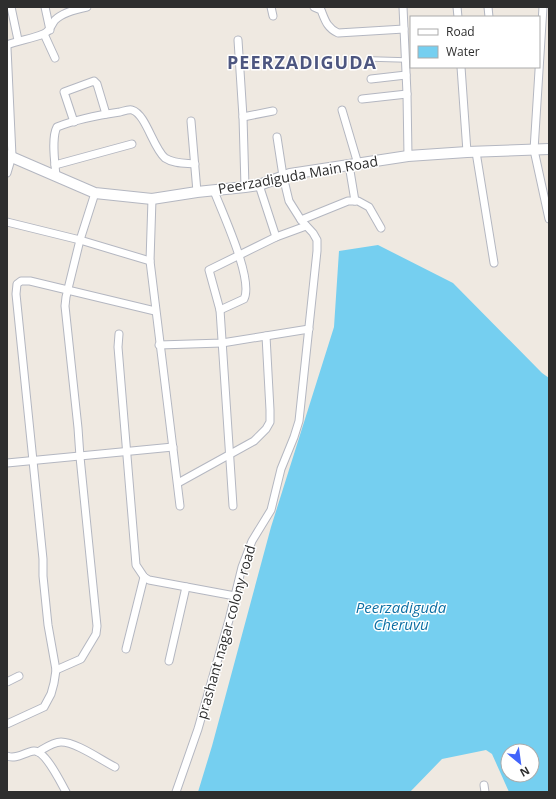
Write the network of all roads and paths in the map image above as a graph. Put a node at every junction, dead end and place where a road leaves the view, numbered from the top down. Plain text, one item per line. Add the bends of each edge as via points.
1 (11, 7) edge
2 (45, 7) edge
3 (87, 7) edge
4 (271, 7) edge
5 (314, 7) edge
6 (403, 7) edge
7 (543, 7) edge
8 (273, 16) dead end
9 (543, 22) edge
10 (404, 29) junction
11 (47, 32) junction
12 (18, 40) junction
13 (238, 40) dead end
14 (7, 45) edge
15 (7, 48) edge
16 (55, 58) dead end
17 (372, 59) dead end
18 (406, 60) junction
19 (540, 65) edge
20 (461, 68) edge
21 (540, 68) edge
22 (406, 75) junction
23 (371, 79) dead end
24 (407, 94) junction
25 (362, 99) dead end
26 (342, 110) dead end
27 (273, 111) dead end
28 (106, 114) junction
29 (243, 117) junction
30 (191, 121) dead end
31 (74, 122) junction
32 (277, 137) dead end
33 (132, 144) dead end
34 (549, 149) edge
35 (534, 150) junction
36 (471, 152) junction
37 (9, 155) edge
38 (408, 156) junction
39 (195, 164) junction
40 (353, 164) junction
41 (55, 165) junction
42 (7, 173) edge
43 (56, 176) junction
44 (283, 176) junction
45 (259, 185) junction
46 (245, 187) junction
47 (214, 191) junction
48 (197, 192) junction
49 (95, 193) junction
50 (152, 199) junction
51 (355, 201) junction
52 (549, 219) edge
53 (301, 220) junction
54 (7, 222) edge
55 (306, 226) junction
56 (381, 228) dead end
57 (276, 237) junction
58 (80, 240) junction
59 (239, 256) junction
60 (150, 261) junction
61 (494, 264) dead end
62 (68, 290) junction
63 (220, 310) junction
64 (156, 311) junction
65 (309, 329) junction
66 (119, 334) dead end
67 (266, 336) junction
68 (222, 343) junction
69 (160, 345) junction
70 (173, 447) junction
71 (126, 451) junction
72 (229, 455) junction
73 (80, 457) junction
74 (32, 459) junction
75 (7, 463) edge
76 (178, 483) junction
77 (180, 506) dead end
78 (233, 506) dead end
79 (144, 577) junction
80 (186, 587) junction
81 (235, 596) junction
82 (126, 649) dead end
83 (169, 661) dead end
84 (56, 670) junction
85 (18, 676) dead end
86 (7, 682) edge
87 (7, 724) edge
88 (38, 752) junction
89 (7, 756) edge
90 (115, 767) dead end
91 (66, 792) edge
92 (176, 792) edge

1 - 12 street
2 - 11 street
3 - 11 street via 61,16
4 - 8 street
5 - 10 street via 321,10 327,25 338,33
6 - 10 street
7 - 9 street
9 - 19 street
10 - 18 street
11 - 12 street
11 - 16 street
12 - 14 street
13 - 29 street
15 - 37 street
17 - 18 lane
18 - 22 street
20 - 36 street
21 - 35 street
22 - 23 street
22 - 24 street
24 - 25 street
24 - 38 street
26 - 40 street
27 - 29 street
28 - 31 street
28 - 31 street via 94,81 64,92
28 - 39 street via 134,111 165,157 176,163
29 - 46 street
30 - 39 street
31 - 41 street via 57,127 54,132
32 - 44 street, prashant nagar colony road
33 - 41 street
34 - 35 street, Peerzadiguda Main Road
35 - 36 street, Peerzadiguda Main Road
35 - 52 street
36 - 38 street, Peerzadiguda Main Road
36 - 61 street
37 - 42 street
37 - 43 street, Peerzadiguda Main Road
38 - 40 street, Peerzadiguda Main Road
39 - 48 street
40 - 44 street, Peerzadiguda Main Road
40 - 51 street
41 - 43 street
43 - 49 street, Peerzadiguda Main Road
44 - 45 street, Peerzadiguda Main Road
44 - 53 street, prashant nagar colony road via 289,201
45 - 46 street, Peerzadiguda Main Road
45 - 57 street
46 - 47 street, Peerzadiguda Main Road
47 - 48 street, Peerzadiguda Main Road
47 - 59 street
48 - 50 street, Peerzadiguda Main Road
49 - 50 street, Peerzadiguda Main Road
49 - 58 street
50 - 60 street
51 - 53 street via 348,201
51 - 56 street via 369,207
53 - 55 street, prashant nagar colony road
54 - 58 street
55 - 57 street
55 - 65 street, prashant nagar colony road via 317,240
57 - 59 street
58 - 60 street
58 - 62 street
59 - 63 street via 246,296 244,300
59 - 63 street via 208,270
60 - 64 street
62 - 64 street
62 - 73 street via 65,306
62 - 74 street via 30,281 18,282 16,287
63 - 68 street
64 - 69 street
65 - 67 street
65 - 81 street, prashant nagar colony road via 300,421 281,469 271,510 252,541
66 - 71 street
67 - 68 street
67 - 72 street via 270,422 254,441
68 - 69 street
68 - 72 street
69 - 70 street
70 - 71 street
70 - 76 street
71 - 73 street
71 - 79 street via 136,565
72 - 76 street
72 - 78 street
73 - 74 street
73 - 84 street via 97,626 96,634 80,659
74 - 75 street
74 - 84 street via 48,625
76 - 77 street
79 - 80 street
79 - 82 street
80 - 81 street
80 - 83 street
81 - 92 street, prashant nagar colony road via 198,729
84 - 87 street via 51,694 44,707
85 - 86 street
88 - 89 street
88 - 90 street via 62,742 82,749
88 - 91 street via 45,758

